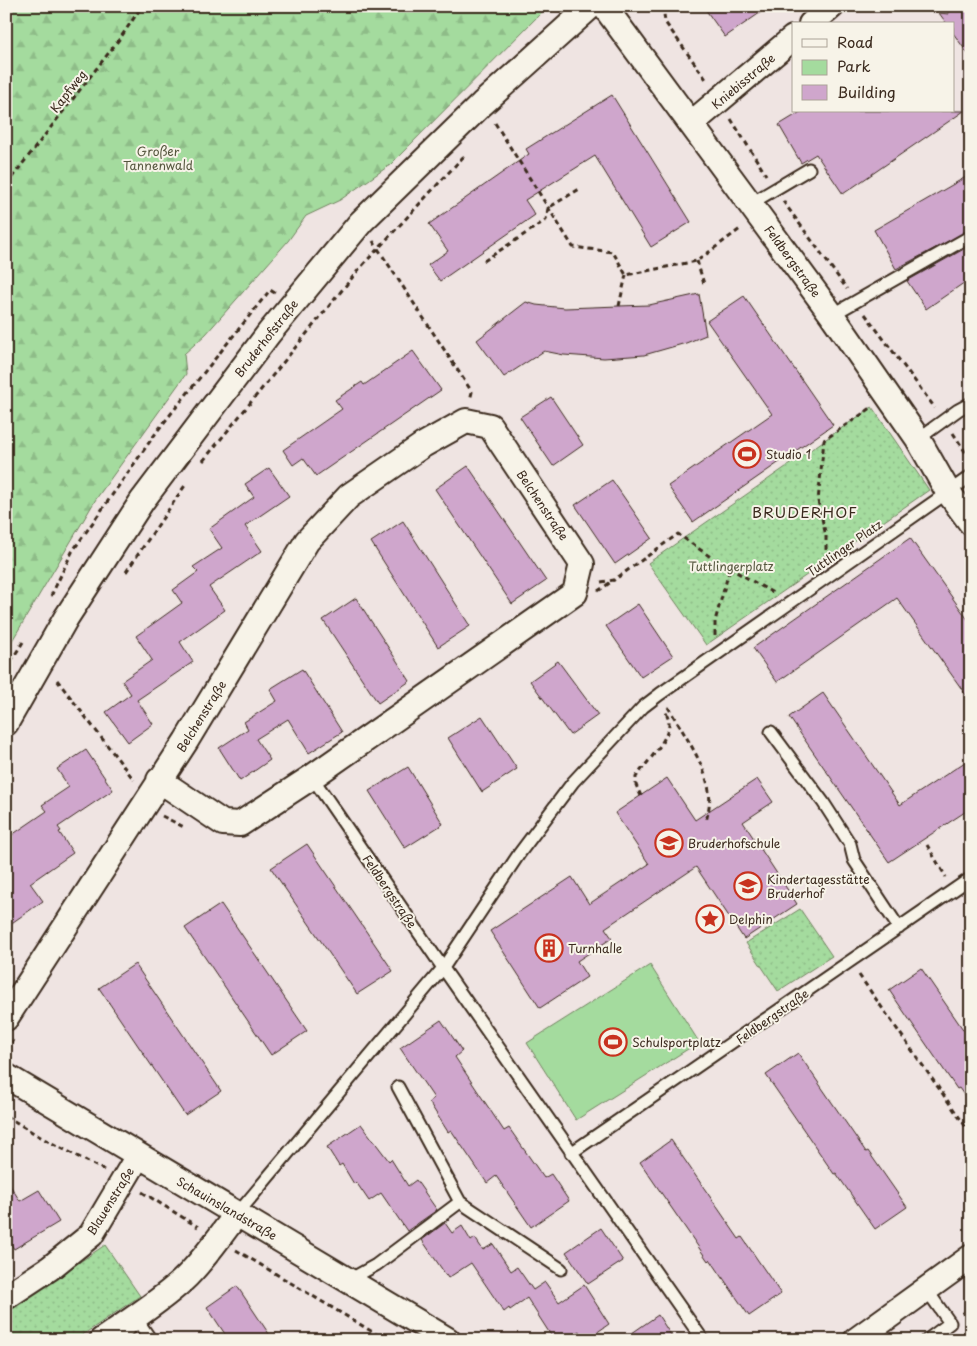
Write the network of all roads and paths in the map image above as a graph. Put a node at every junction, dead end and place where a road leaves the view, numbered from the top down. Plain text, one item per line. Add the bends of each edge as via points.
1 (142, 6) edge
2 (591, 6) edge
3 (604, 6) edge
4 (663, 6) edge
5 (832, 6) edge
6 (813, 22) edge
7 (792, 39) edge
8 (720, 100) junction
9 (482, 104) junction
10 (502, 118) dead end
11 (692, 123) junction
12 (495, 124) junction
13 (468, 152) dead end
14 (809, 169) dead end
15 (6, 185) edge
16 (581, 188) dead end
17 (775, 190) junction
18 (548, 208) junction
19 (755, 209) junction
20 (361, 222) junction
21 (971, 236) edge
22 (378, 248) junction
23 (484, 261) dead end
24 (697, 261) junction
25 (626, 275) junction
26 (704, 284) dead end
27 (856, 302) junction
28 (619, 306) dead end
29 (832, 315) junction
30 (888, 396) junction
31 (971, 403) edge
32 (466, 420) junction
33 (944, 420) junction
34 (918, 439) junction
35 (971, 460) edge
36 (199, 466) dead end
37 (971, 476) edge
38 (188, 482) dead end
39 (948, 492) junction
40 (971, 523) edge
41 (730, 568) junction
42 (827, 577) junction
43 (121, 579) dead end
44 (578, 585) junction
45 (791, 603) junction
46 (714, 657) junction
47 (42, 660) junction
48 (660, 694) junction
49 (11, 731) edge
50 (771, 732) dead end
51 (6, 754) edge
52 (312, 777) junction
53 (154, 789) junction
54 (641, 796) dead end
55 (706, 822) dead end
56 (927, 846) dead end
57 (971, 878) edge
58 (954, 890) junction
59 (899, 928) junction
60 (850, 962) junction
61 (443, 968) junction
62 (6, 1018) edge
63 (6, 1076) edge
64 (398, 1087) dead end
65 (971, 1134) edge
66 (572, 1153) junction
67 (138, 1156) junction
68 (460, 1202) junction
69 (238, 1213) junction
70 (971, 1257) edge
71 (561, 1269) dead end
72 (349, 1280) junction
73 (926, 1289) junction
74 (6, 1296) edge
75 (135, 1317) junction
76 (102, 1340) edge
77 (151, 1340) edge
78 (448, 1340) edge
79 (703, 1340) edge
80 (856, 1340) edge
81 (927, 1340) edge

1 - 15 path, Kapfweg
2 - 9 street, Bruderhofstraße
3 - 11 street, Feldbergstraße
4 - 8 path via 665,22
5 - 6 street
7 - 8 street, Kniebisstraße
8 - 11 street, Kniebisstraße
8 - 17 path
9 - 12 path
9 - 20 street, Bruderhofstraße
10 - 12 path
11 - 19 street, Feldbergstraße
12 - 18 path
13 - 22 path
14 - 17 lane
16 - 18 path
17 - 19 lane
17 - 27 path
18 - 23 path via 546,220
18 - 25 path via 573,246 612,252
19 - 24 path
19 - 29 street, Feldbergstraße
20 - 22 path
20 - 47 street, Bruderhofstraße via 268,334 142,501
21 - 27 lane
22 - 32 path via 472,392
22 - 36 path
24 - 25 path
24 - 26 path
25 - 28 path
27 - 29 lane
27 - 33 path
29 - 30 street, Feldbergstraße
30 - 34 street, Feldbergstraße
30 - 42 path via 824,440 818,501 826,536
31 - 33 lane
32 - 44 street, Belchenstraße via 490,426 582,564
32 - 53 street, Belchenstraße via 349,496 307,541
33 - 34 lane
33 - 35 path
34 - 39 street, Feldbergstraße
37 - 39 lane, Tuttlinger Platz
38 - 43 path
39 - 40 street, Feldbergstraße
39 - 42 lane, Tuttlinger Platz
41 - 44 path via 678,534 614,580
41 - 45 path
41 - 46 path via 715,621
42 - 45 lane, Tuttlinger Platz
44 - 52 street via 575,593
45 - 46 lane, Tuttlinger Platz
46 - 48 lane, Tuttlinger Platz
47 - 49 street, Bruderhofstraße
47 - 53 path
48 - 54 path via 670,723 653,757 636,777
48 - 55 path via 700,766 709,790
48 - 61 lane, Tuttlinger Platz via 643,707 573,782 519,854
49 - 51 path
50 - 59 lane via 823,802 850,844 854,860
52 - 53 street via 240,824 223,824
52 - 61 lane, Feldbergstraße
53 - 62 street, Belchenstraße
56 - 58 path
57 - 58 lane, Feldbergstraße
58 - 59 lane, Feldbergstraße
59 - 60 lane, Feldbergstraße
60 - 65 path
60 - 66 lane, Feldbergstraße
61 - 66 lane, Feldbergstraße
61 - 69 lane, Tuttlinger Platz
63 - 67 street, Schauinslandstraße
64 - 68 lane
66 - 79 lane, Feldbergstraße
67 - 69 street, Schauinslandstraße
67 - 74 street, Blauenstraße via 91,1235 50,1268
68 - 71 lane
68 - 72 lane via 376,1265
69 - 72 street, Schauinslandstraße
69 - 75 street via 197,1266
70 - 73 street
72 - 78 street, Schauinslandstraße
73 - 80 street
73 - 81 lane via 950,1323
75 - 76 street
75 - 77 lane

